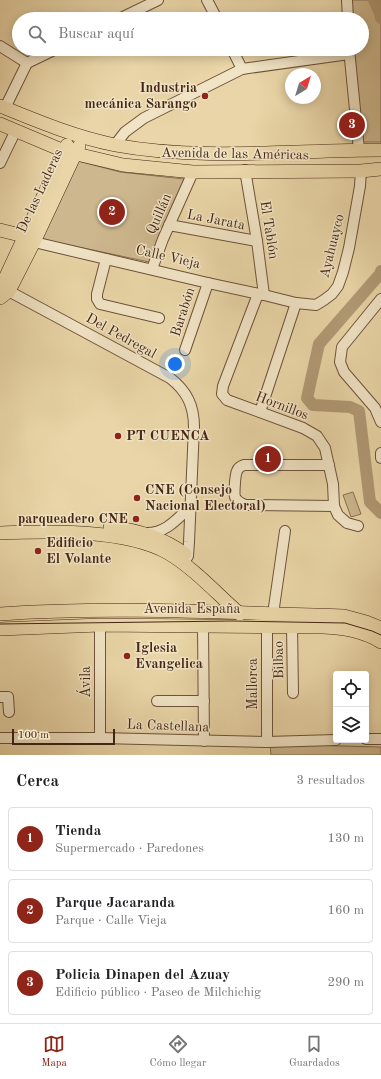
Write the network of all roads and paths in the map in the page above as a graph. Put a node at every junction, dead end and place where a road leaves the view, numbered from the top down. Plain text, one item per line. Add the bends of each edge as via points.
1 (158, 0) edge
2 (207, 0) edge
3 (347, 0) edge
4 (133, 12) edge
5 (213, 12) edge
6 (348, 12) edge
7 (0, 46) edge
8 (12, 54) edge
9 (16, 56) edge
10 (42, 56) edge
11 (236, 56) edge
12 (324, 56) edge
13 (349, 56) edge
14 (27, 63) junction
15 (242, 69) junction
16 (2, 107) edge
17 (0, 124) edge
18 (16, 130) junction
19 (77, 135) junction
20 (115, 145) junction
21 (359, 150) junction
22 (380, 150) edge
23 (70, 153) junction
24 (0, 163) edge
25 (379, 169) edge
26 (245, 170) junction
27 (361, 171) junction
28 (193, 172) junction
29 (169, 225) junction
30 (0, 230) edge
31 (0, 238) edge
32 (26, 240) junction
33 (257, 241) junction
34 (106, 259) junction
35 (152, 269) junction
36 (208, 283) junction
37 (2, 292) edge
38 (261, 294) junction
39 (381, 299) edge
40 (296, 303) junction
41 (159, 318) dead end
42 (186, 350) dead end
43 (227, 400) joint
44 (378, 406) edge
45 (260, 412) junction
46 (381, 422) edge
47 (381, 453) edge
48 (381, 458) edge
49 (329, 465) junction
50 (334, 506) junction
51 (190, 507) junction
52 (0, 524) edge
53 (358, 526) dead end
54 (27, 528) junction
55 (285, 531) dead end
56 (0, 533) edge
57 (146, 533) junction
58 (186, 560) junction
59 (208, 585) junction
60 (200, 611) junction
61 (238, 613) junction
62 (0, 614) edge
63 (274, 614) junction
64 (254, 620) junction
65 (100, 625) junction
66 (203, 625) junction
67 (267, 626) junction
68 (292, 626) junction
69 (381, 628) edge
70 (0, 629) edge
71 (381, 642) edge
72 (293, 693) dead end
73 (0, 697) edge
74 (157, 701) dead end
75 (204, 701) junction
76 (9, 712) dead end
77 (0, 738) edge
78 (100, 738) junction
79 (369, 739) edge
80 (381, 739) edge
81 (333, 740) edge
82 (204, 741) junction
83 (268, 742) junction

1 - 4 street
2 - 5 street
3 - 6 street
7 - 8 street
9 - 14 street
10 - 14 street
11 - 15 street
12 - 15 street
13 - 21 street
14 - 16 street
15 - 20 street via 144,118 125,132
16 - 19 main road, Avenida de las Américas
17 - 18 main road, Avenida de las Américas
18 - 23 main road, Avenida de las Américas
18 - 24 street
19 - 20 main road, Avenida de las Américas
19 - 23 main road, De las Laderas
20 - 21 main road, Avenida de las Américas via 177,152
21 - 22 main road, Avenida de las Américas
23 - 28 main road, Avenida de las Américas via 123,165
23 - 32 main road, De las Laderas
25 - 27 main road, Avenida de las Américas
26 - 27 main road, Avenida de las Américas
26 - 28 main road, Avenida de las Américas
26 - 33 street, El Tablón
27 - 40 street, Ayahuayco via 349,248 338,286 332,294 316,305
28 - 29 street, Quillán
29 - 33 street, La Jarata
29 - 35 street, Quillán
30 - 32 main road, Calle Vieja
31 - 32 main road, Calle Vieja
32 - 34 street, Calle Vieja
32 - 37 main road, De las Laderas
33 - 38 street, El Tablón
34 - 35 street, Calle Vieja
34 - 41 street via 97,294 100,304
35 - 36 street, Calle Vieja
36 - 38 street, Calle Vieja
36 - 42 street, Barabón
37 - 51 street, Del Pedregal via 170,378 183,389 189,398 194,415
38 - 40 street, Calle Vieja
38 - 43 street, El Tablón via 223,386 222,394
39 - 44 street via 342,347 340,362 344,372
40 - 45 street
43 - 45 street, Hornillos
44 - 46 street
45 - 49 street, Hornillos via 304,428 317,436 325,448
47 - 48 street
49 - 50 street, Hornillos
49 - 50 street via 244,465 236,472 235,497 239,503 246,505
50 - 53 street, Hornillos via 342,520
51 - 57 street via 163,530
51 - 58 street, Del Pedregal
52 - 54 main road
54 - 56 main road
54 - 57 main road via 57,524
54 - 58 main road via 134,540
55 - 63 street
57 - 58 main road via 166,542
58 - 59 main road
58 - 64 main road via 239,602
59 - 60 main road via 212,596 208,605
59 - 61 main road
60 - 61 main road, Avenida España
60 - 62 main road, Avenida España
61 - 64 main road, Avenida España
63 - 64 main road, Avenida España
63 - 69 main road, Avenida España via 344,616
64 - 66 main road, Avenida España
64 - 67 main road, Avenida España
65 - 66 main road, Avenida España
65 - 70 main road, Avenida España
65 - 78 street, Ávila
66 - 75 street
67 - 68 main road, Avenida España
67 - 83 street, Mallorca
68 - 71 main road, Avenida España via 344,628 361,632
68 - 72 street, Bilbao
73 - 76 street via 8,697
74 - 75 street
75 - 82 street
77 - 78 street, La Castellana
78 - 82 street, La Castellana
79 - 80 street
81 - 83 street, La Castellana
82 - 83 street, La Castellana

